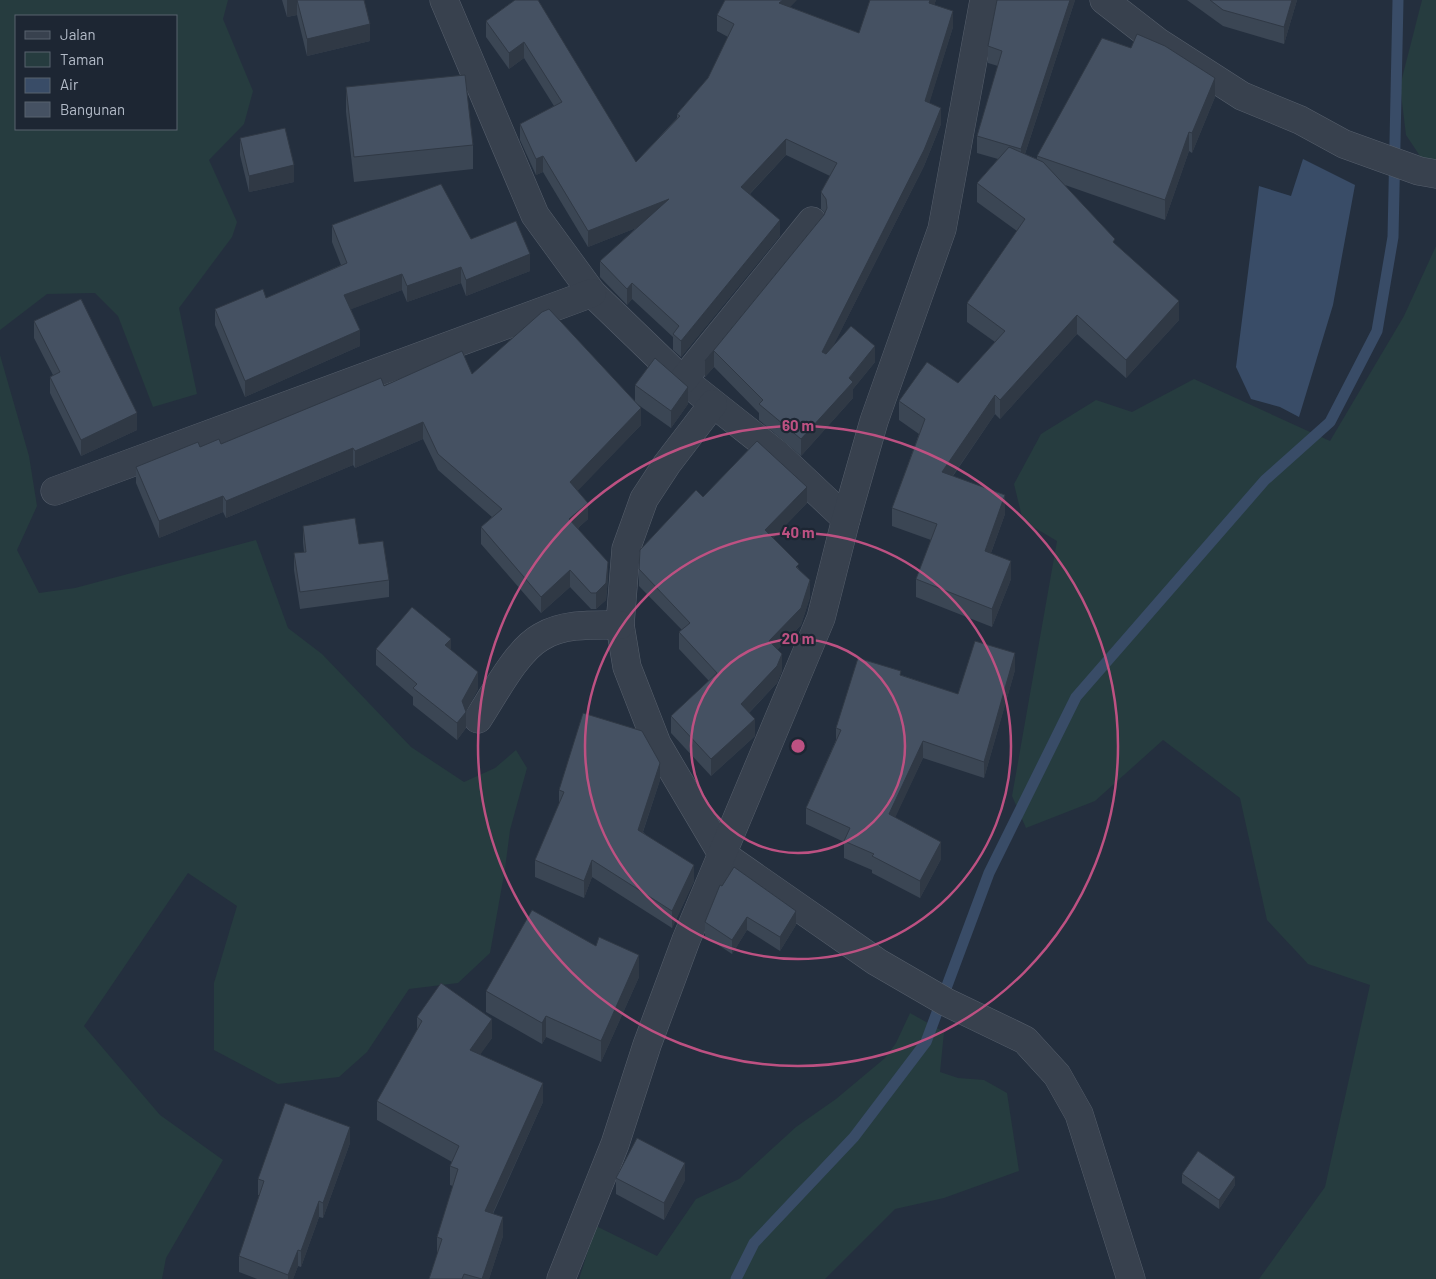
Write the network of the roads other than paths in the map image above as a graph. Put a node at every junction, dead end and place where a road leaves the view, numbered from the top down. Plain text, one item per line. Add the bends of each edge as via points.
1 (444, 0) edge
2 (984, 0) edge
3 (1104, 0) edge
4 (1427, 172) edge
5 (812, 221) dead end
6 (592, 293) junction
7 (683, 380) junction
8 (713, 404) junction
9 (55, 491) dead end
10 (846, 519) junction
11 (620, 625) junction
12 (478, 719) dead end
13 (722, 854) junction
14 (561, 1279) edge
15 (1131, 1279) edge

1 - 6 street via 535,215
2 - 10 street via 942,230 874,421
3 - 4 street via 1158,42 1242,96 1300,120 1344,144
5 - 7 street
6 - 7 street
6 - 9 street
7 - 8 street
8 - 10 street via 777,454
8 - 11 street via 644,498 626,548
10 - 13 street via 822,618
11 - 12 street via 581,625 540,637 523,653
11 - 13 street via 627,667 657,744
13 - 14 street via 686,940 615,1144
13 - 15 street via 877,962 946,1002 1025,1040 1057,1075 1079,1114

